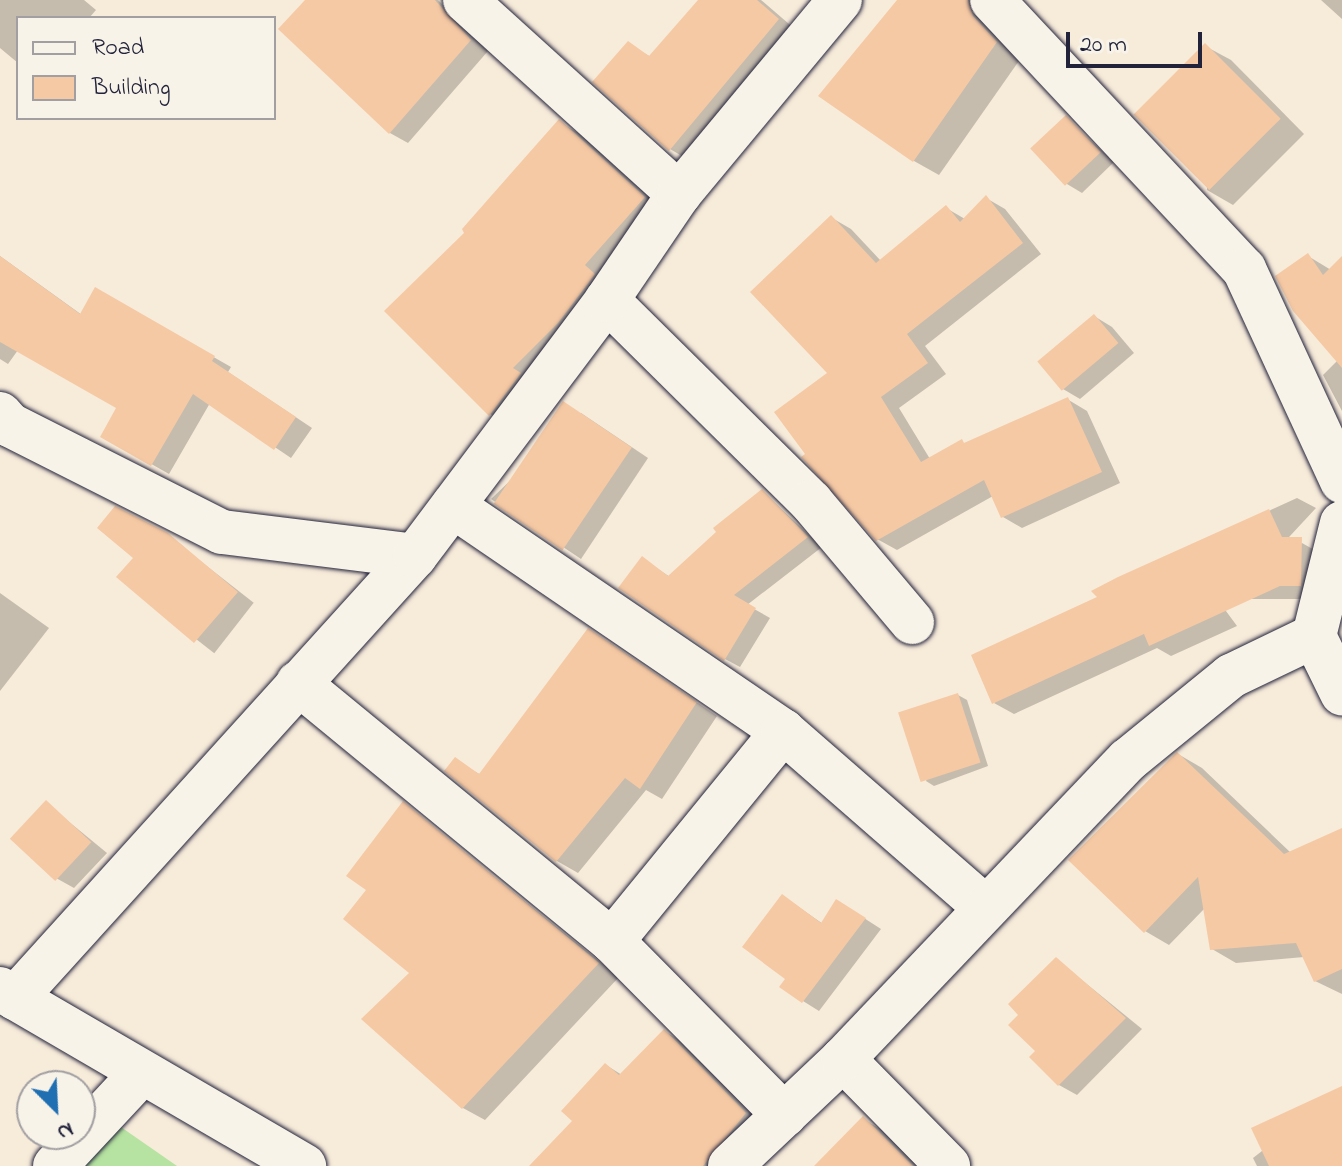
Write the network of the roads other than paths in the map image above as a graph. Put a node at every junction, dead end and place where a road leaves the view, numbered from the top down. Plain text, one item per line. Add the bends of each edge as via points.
1 (465, 0) edge
2 (840, 0) edge
3 (992, 0) edge
4 (679, 194) junction
5 (607, 300) junction
6 (0, 414) edge
7 (1342, 481) edge
8 (453, 506) junction
9 (1342, 523) edge
10 (415, 556) junction
11 (912, 622) dead end
12 (1314, 636) junction
13 (298, 683) junction
14 (1342, 693) edge
15 (783, 731) junction
16 (986, 908) junction
17 (612, 941) junction
18 (8, 993) edge
19 (843, 1059) junction
20 (140, 1075) junction
21 (784, 1115) junction
22 (55, 1166) edge
23 (304, 1166) edge
24 (730, 1166) edge
25 (948, 1166) edge

1 - 4 street
2 - 4 street
3 - 7 street via 1244,269
4 - 5 street
5 - 8 street
5 - 11 street via 811,502
6 - 10 street via 10,425 222,532
8 - 10 street
8 - 15 street
9 - 12 street
10 - 13 street
12 - 14 street
12 - 16 street via 1231,676 1128,760
13 - 17 street
13 - 18 street
15 - 16 street
15 - 17 street
16 - 19 street
17 - 21 street
18 - 20 street
19 - 21 street
19 - 25 street
20 - 22 street
20 - 23 street
21 - 24 street

